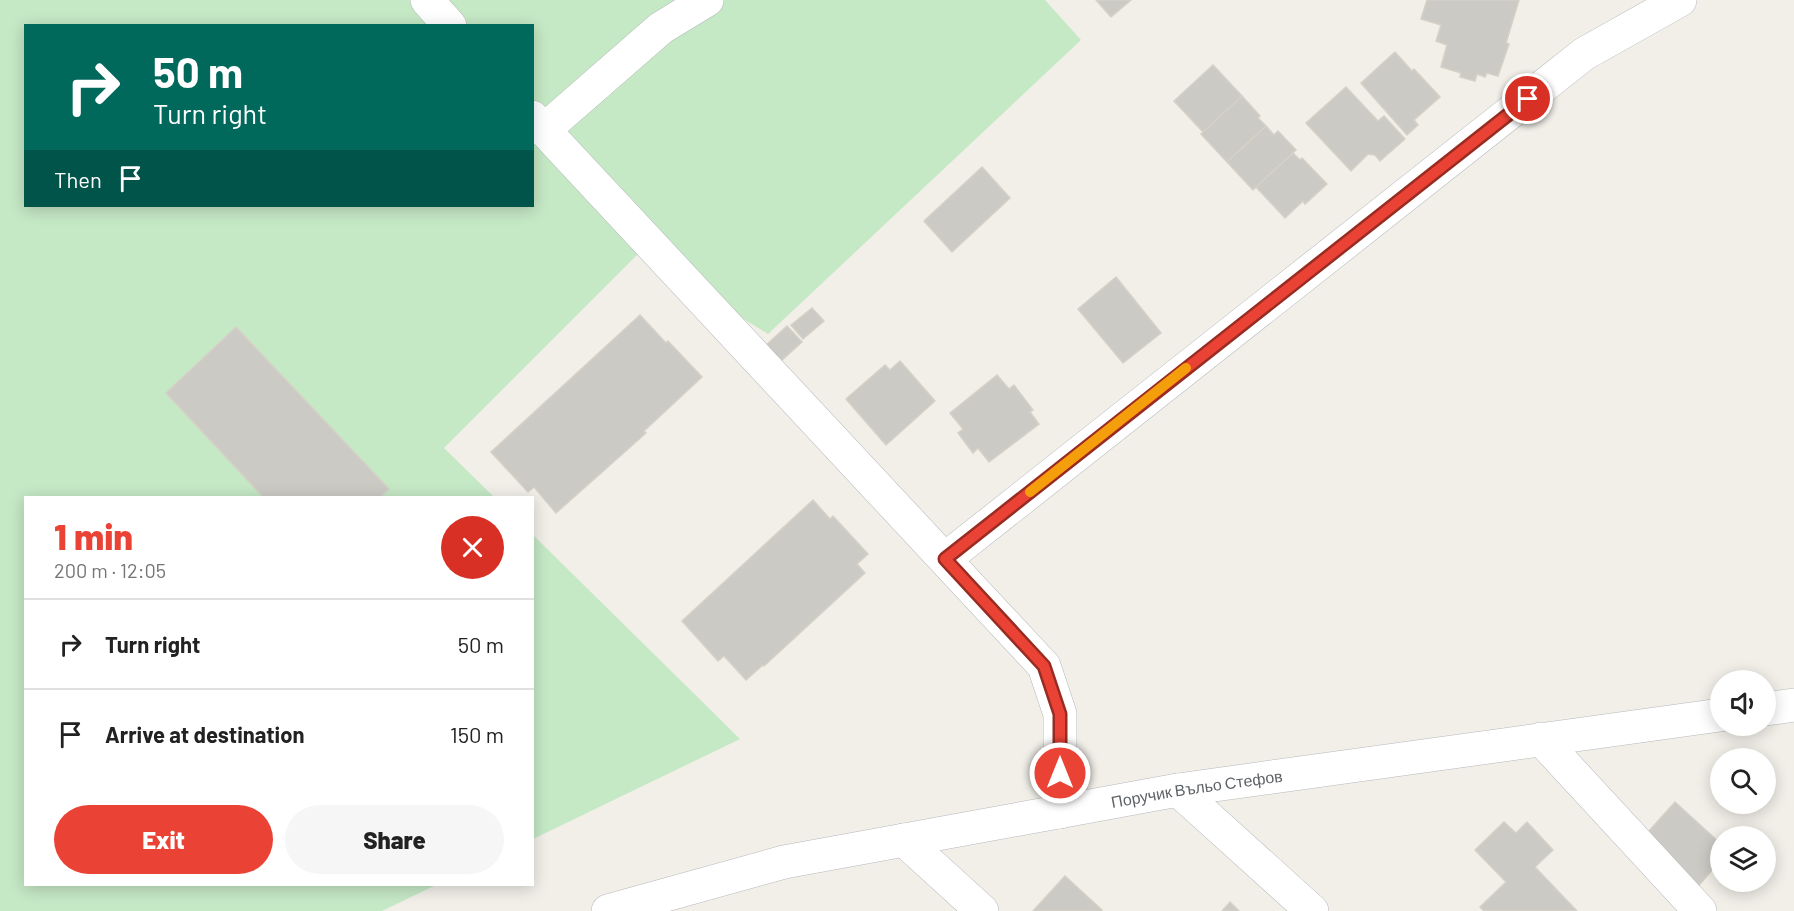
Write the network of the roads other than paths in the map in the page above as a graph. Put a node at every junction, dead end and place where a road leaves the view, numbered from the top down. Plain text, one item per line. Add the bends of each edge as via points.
1 (427, 0) edge
2 (707, 0) edge
3 (1680, 0) edge
4 (448, 24) edge
5 (538, 123) edge
6 (945, 559) junction
7 (1794, 705) edge
8 (1776, 708) edge
9 (1710, 716) edge
10 (1542, 739) junction
11 (1178, 790) junction
12 (1060, 812) junction
13 (904, 840) junction
14 (608, 911) edge
15 (982, 911) edge
16 (1312, 911) edge
17 (1700, 911) edge

1 - 4 street
2 - 5 street via 661,28
3 - 6 street via 1584,54
5 - 6 street
6 - 12 street via 1044,666 1060,714
7 - 8 street
9 - 10 street, Поручик Въльо Стефов
10 - 11 street, Поручик Въльо Стефов
10 - 17 street
11 - 12 street, Поручик Въльо Стефов
11 - 16 street
12 - 13 street, Поручик Въльо Стефов
13 - 14 street, Поручик Въльо Стефов via 784,862
13 - 15 street

